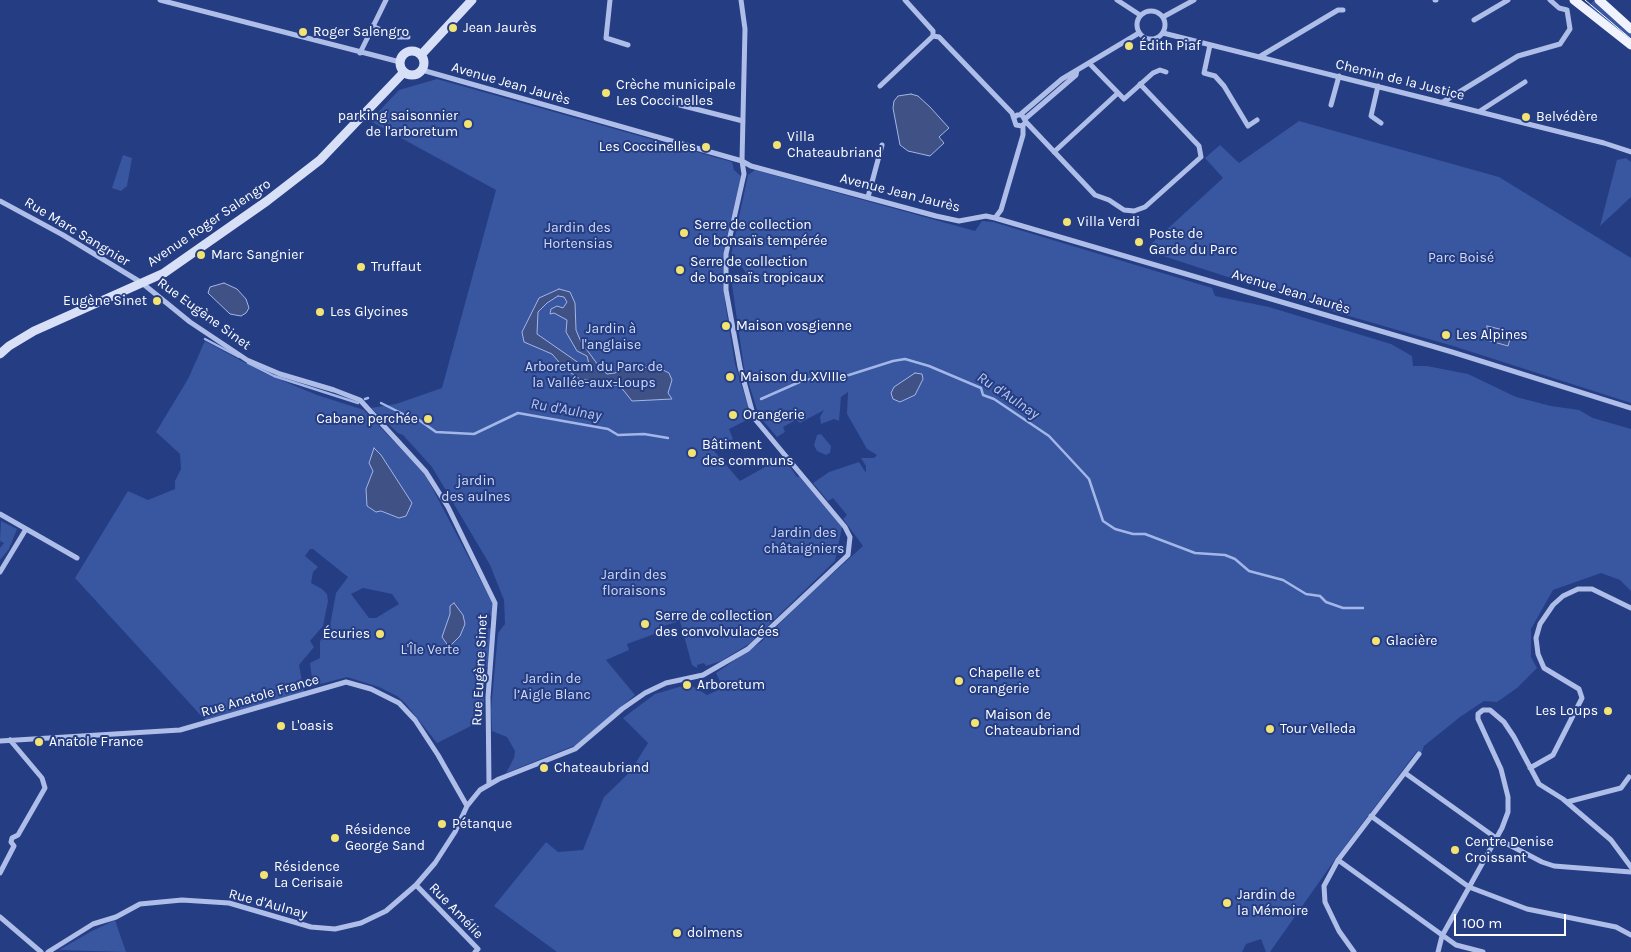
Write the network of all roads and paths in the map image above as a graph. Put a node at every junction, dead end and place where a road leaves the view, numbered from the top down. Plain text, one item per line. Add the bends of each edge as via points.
1 (160, 0) edge
2 (386, 0) edge
3 (472, 0) edge
4 (610, 0) edge
5 (741, 0) edge
6 (905, 0) edge
7 (1117, 0) edge
8 (1194, 0) edge
9 (1508, 0) edge
10 (1550, 0) edge
11 (1574, 0) edge
12 (1599, 0) edge
13 (1343, 10) dead end
14 (1567, 10) junction
15 (1140, 15) junction
16 (1163, 17) junction
17 (1474, 20) dead end
18 (372, 26) junction
19 (1631, 29) edge
20 (1138, 33) junction
21 (1163, 33) junction
22 (935, 35) junction
23 (408, 37) dead end
24 (628, 44) dead end
25 (1631, 44) edge
26 (1210, 45) junction
27 (360, 53) junction
28 (421, 55) junction
29 (1260, 57) junction
30 (400, 62) junction
31 (1089, 63) junction
32 (422, 70) junction
33 (1077, 70) junction
34 (404, 72) junction
35 (1166, 72) dead end
36 (1339, 76) junction
37 (1525, 82) dead end
38 (1140, 84) junction
39 (880, 86) dead end
40 (1378, 86) junction
41 (1118, 94) junction
42 (668, 102) dead end
43 (1443, 102) junction
44 (1332, 105) dead end
45 (1480, 111) junction
46 (1016, 115) junction
47 (1257, 120) dead end
48 (743, 121) junction
49 (1025, 122) junction
50 (1381, 123) dead end
51 (882, 145) dead end
52 (1054, 152) junction
53 (1631, 152) edge
54 (742, 161) junction
55 (868, 197) junction
56 (0, 202) edge
57 (995, 218) junction
58 (142, 283) junction
59 (0, 354) edge
60 (1631, 408) edge
61 (0, 514) edge
62 (26, 529) junction
63 (77, 558) dead end
64 (0, 572) edge
65 (1631, 608) edge
66 (10, 740) junction
67 (0, 741) edge
68 (1419, 754) dead end
69 (1530, 768) junction
70 (1405, 773) junction
71 (1629, 777) dead end
72 (489, 785) junction
73 (1567, 802) junction
74 (467, 806) junction
75 (1371, 816) junction
76 (1496, 838) junction
77 (1338, 860) junction
78 (1631, 867) edge
79 (1631, 872) edge
80 (0, 873) edge
81 (416, 885) junction
82 (1469, 887) junction
83 (0, 917) edge
84 (1631, 935) edge
85 (1442, 936) junction
86 (1456, 945) junction
87 (41, 952) edge
88 (48, 952) edge
89 (475, 952) edge
90 (1354, 952) edge
91 (1438, 952) edge
92 (1463, 952) edge
93 (1483, 952) edge

1 - 27 street
2 - 18 street
3 - 28 main road
4 - 24 street via 606,38
5 - 48 street, Rue d'Aulnay via 745,29
6 - 22 street
7 - 15 street
8 - 16 street
9 - 17 street
10 - 14 street
11 - 14 street
11 - 25 main road
12 - 19 main road
13 - 29 street
14 - 43 street via 1570,29 1560,44 1518,56
15 - 16 street via 1151,10
15 - 20 street via 1136,26
16 - 21 street
18 - 23 street via 398,37
18 - 27 street
20 - 21 street, Chemin de la Justice via 1149,39 1158,38
20 - 31 street
21 - 26 street, Chemin de la Justice
22 - 39 street
22 - 46 street
26 - 29 street, Chemin de la Justice
26 - 47 street via 1204,73 1215,76 1224,86 1248,126
27 - 30 street
28 - 30 main road via 409,52 401,57
28 - 32 main road
29 - 36 street, Chemin de la Justice
30 - 34 main road
31 - 33 street
31 - 41 street
32 - 34 main road via 414,75
32 - 54 street, Avenue Jean Jaurès
33 - 46 street
33 - 49 street via 1076,75
34 - 58 main road, Avenue Roger Salengro via 320,160 164,273
35 - 38 street via 1153,73
36 - 40 street, Chemin de la Justice
36 - 44 street
37 - 45 street
38 - 41 street via 1124,99
38 - 52 street via 1199,146 1201,157 1146,207 1124,210 1095,195
40 - 43 street, Chemin de la Justice
40 - 50 street via 1371,116
41 - 52 street
42 - 48 street
43 - 45 street, Chemin de la Justice
45 - 53 street, Chemin de la Justice
46 - 49 street
46 - 49 street via 1016,125
48 - 54 street, Rue d'Aulnay
49 - 52 street
49 - 57 street via 1001,210
51 - 55 street
54 - 55 street, Avenue Jean Jaurès
54 - 72 street, Rue d'Aulnay via 742,183 726,254 726,290 740,367 754,418 845,527 850,537 848,555 748,650 703,675 656,687 629,704 575,749
55 - 57 street, Avenue Jean Jaurès via 959,221 986,216
56 - 58 street, Rue Marc Sangnier
57 - 60 street, Avenue Jean Jaurès via 1443,349
58 - 59 main road, Avenue Roger Salengro via 41,328
58 - 72 street, Rue Eugène Sinet via 183,316 248,360 360,400 426,472 448,507 495,603 488,697
61 - 62 street
62 - 63 street
62 - 64 street
65 - 69 street via 1592,589 1578,589 1553,605 1540,624 1537,646 1544,668 1579,689 1582,698 1553,755
66 - 67 street, Rue Anatole France
66 - 74 street, Rue Anatole France via 180,730 346,682 371,689 399,703 415,720
66 - 80 street via 42,778 45,788 18,835 12,838 14,846
68 - 70 street
69 - 73 street via 1539,784
69 - 76 street via 1514,736 1496,714 1487,709 1478,714 1508,797 1506,819
70 - 75 street
70 - 76 street
71 - 73 street via 1620,788
72 - 74 street, Rue d'Aulnay via 480,790
73 - 78 street via 1611,840
74 - 81 street, Rue d'Aulnay via 435,863
75 - 77 street
75 - 82 street
76 - 79 street via 1549,865
76 - 82 street
77 - 85 street
77 - 90 street via 1324,886 1325,902
81 - 88 street, Rue d'Aulnay via 386,911 361,923 335,929 306,926 229,903 182,900 140,904 116,917 93,924
81 - 89 street, Rue Amélie via 478,950
82 - 84 street via 1527,909 1616,927
82 - 85 street
83 - 87 street
85 - 86 street
85 - 91 street
86 - 92 street
86 - 93 street

